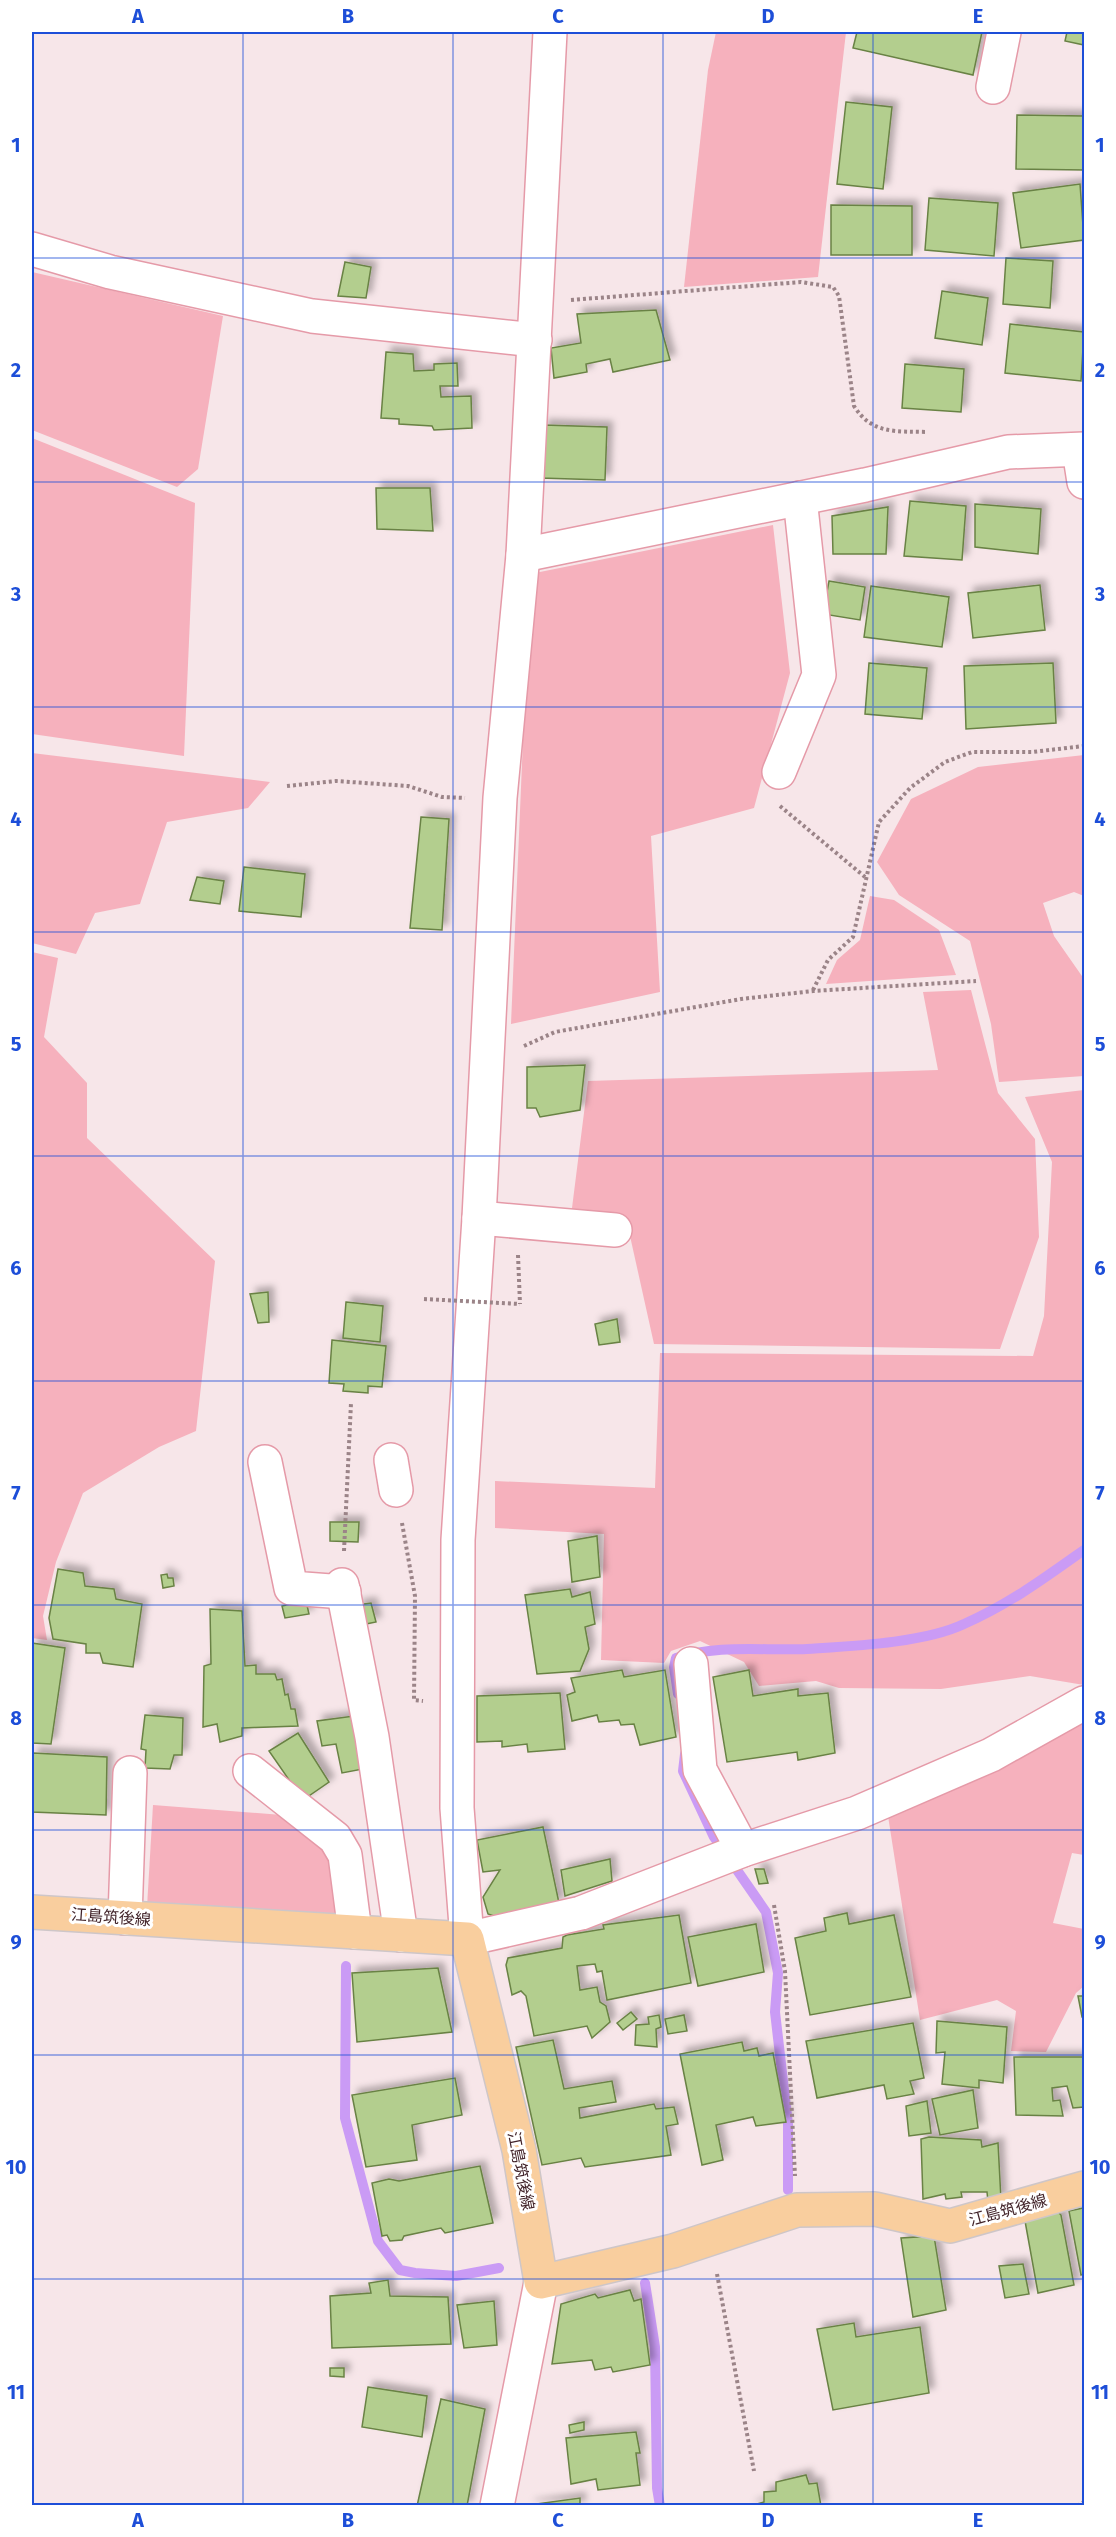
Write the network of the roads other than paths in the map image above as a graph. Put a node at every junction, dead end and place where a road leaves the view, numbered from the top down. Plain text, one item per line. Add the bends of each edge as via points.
1 (550, 32) edge
2 (1004, 32) edge
3 (993, 87) dead end
4 (32, 249) edge
5 (535, 340) junction
6 (1082, 450) edge
7 (1084, 482) edge
8 (800, 498) junction
9 (523, 555) junction
10 (779, 772) road end
11 (479, 1218) junction
12 (615, 1230) dead end
13 (265, 1462) dead end
14 (690, 1664) dead end
15 (1084, 1703) edge
16 (250, 1772) dead end
17 (130, 1773) dead end
18 (743, 1850) junction
19 (32, 1911) edge
20 (125, 1918) junction
21 (355, 1932) junction
22 (401, 1935) junction
23 (467, 1939) junction
24 (1084, 2188) edge
25 (541, 2282) junction
26 (497, 2505) edge

1 - 5 street
2 - 3 street
4 - 5 street via 110,272 312,315
5 - 9 street
6 - 7 street
6 - 8 street via 1008,452
8 - 9 street
8 - 10 street via 819,675
9 - 11 street via 500,798
11 - 12 street
11 - 23 street via 458,1540 457,1808
13 - 22 street via 291,1588 343,1588 372,1737
14 - 18 street via 700,1770
15 - 18 street via 981,1759 857,1813
16 - 21 street via 335,1838 345,1855
17 - 20 street
18 - 23 street via 581,1913
19 - 20 main road, 江島筑後線
20 - 21 main road, 江島筑後線
21 - 22 main road, 江島筑後線
22 - 23 main road, 江島筑後線
23 - 25 main road, 江島筑後線 via 519,2150
24 - 25 main road, 江島筑後線 via 950,2226 875,2209 797,2210 674,2251
25 - 26 street

